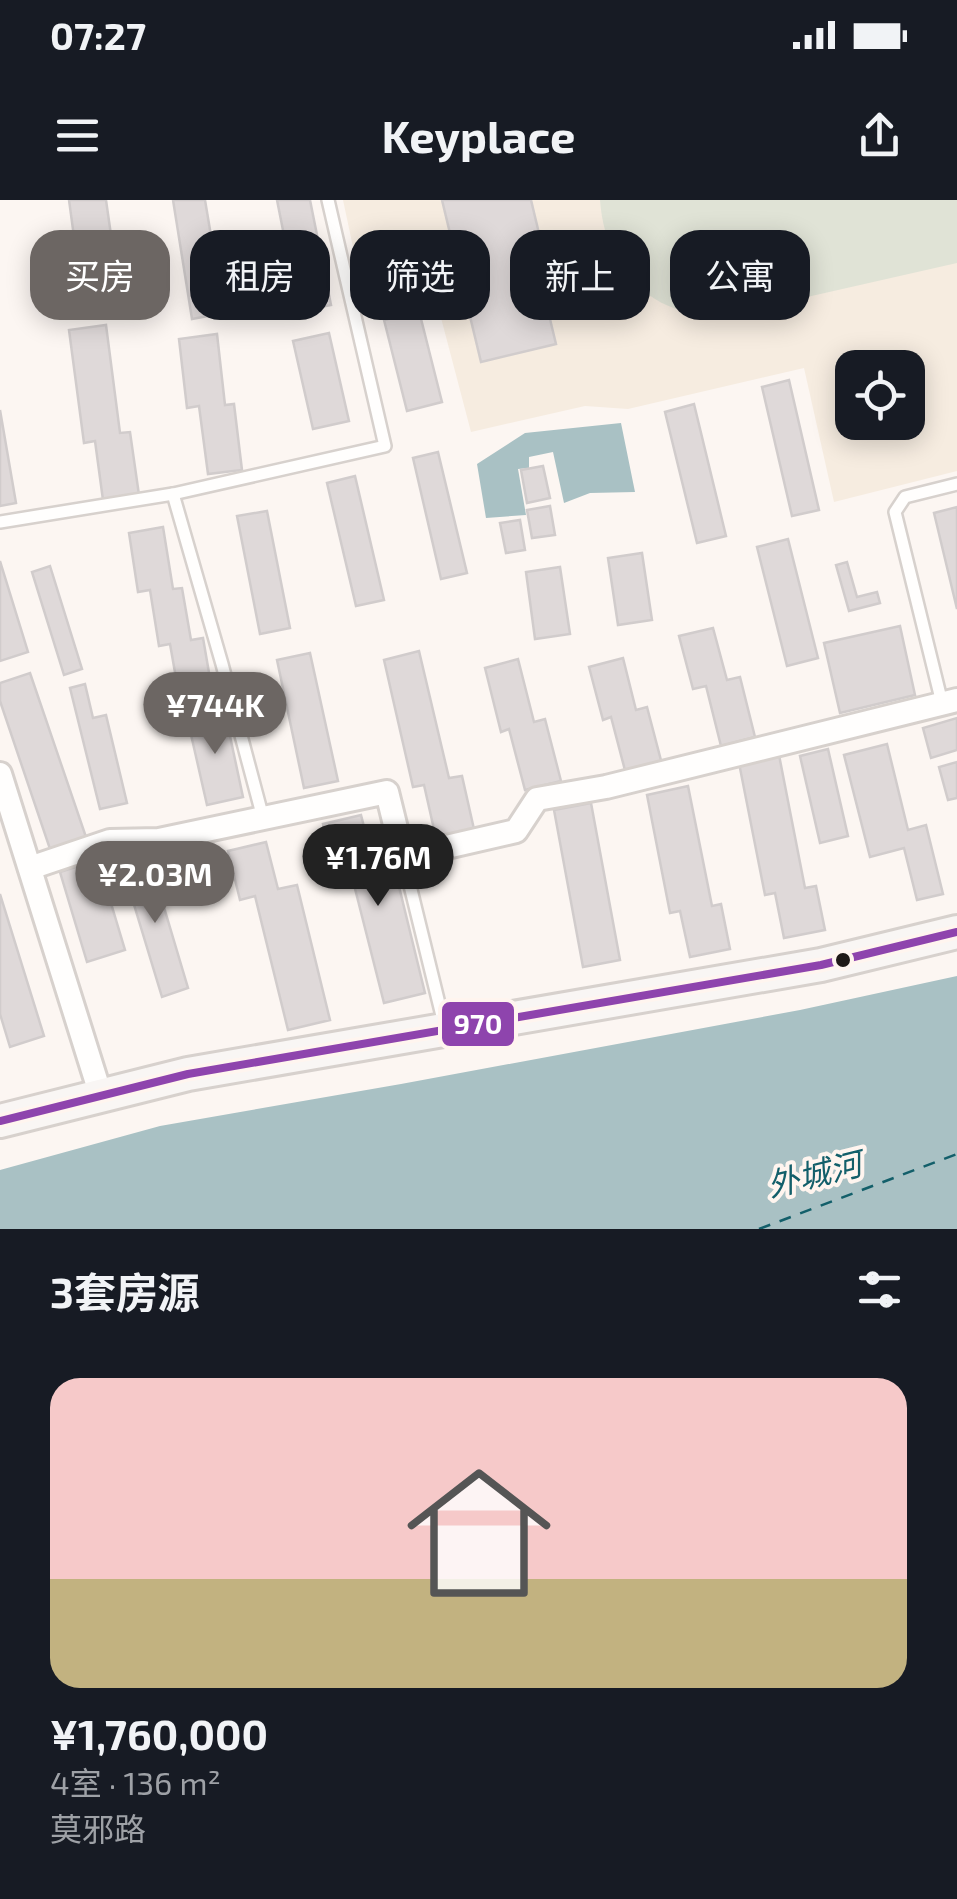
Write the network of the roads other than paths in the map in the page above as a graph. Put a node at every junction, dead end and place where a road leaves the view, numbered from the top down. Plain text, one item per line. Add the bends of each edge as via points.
1 (328, 200) edge
2 (957, 484) edge
3 (173, 494) junction
4 (0, 522) edge
5 (950, 702) edge
6 (0, 774) edge
7 (263, 818) junction
8 (403, 857) junction
9 (30, 868) junction
10 (957, 932) edge
11 (446, 1030) junction
12 (100, 1096) junction
13 (0, 1121) edge

1 - 3 lane via 385,446
2 - 5 lane via 906,497 895,512
3 - 4 lane
3 - 7 lane
5 - 8 street via 537,799 516,831
6 - 9 street
7 - 8 street via 386,792
7 - 9 street via 159,840 110,841
8 - 11 lane
9 - 12 street
10 - 11 main road via 821,964
11 - 12 main road via 188,1074
12 - 13 main road

